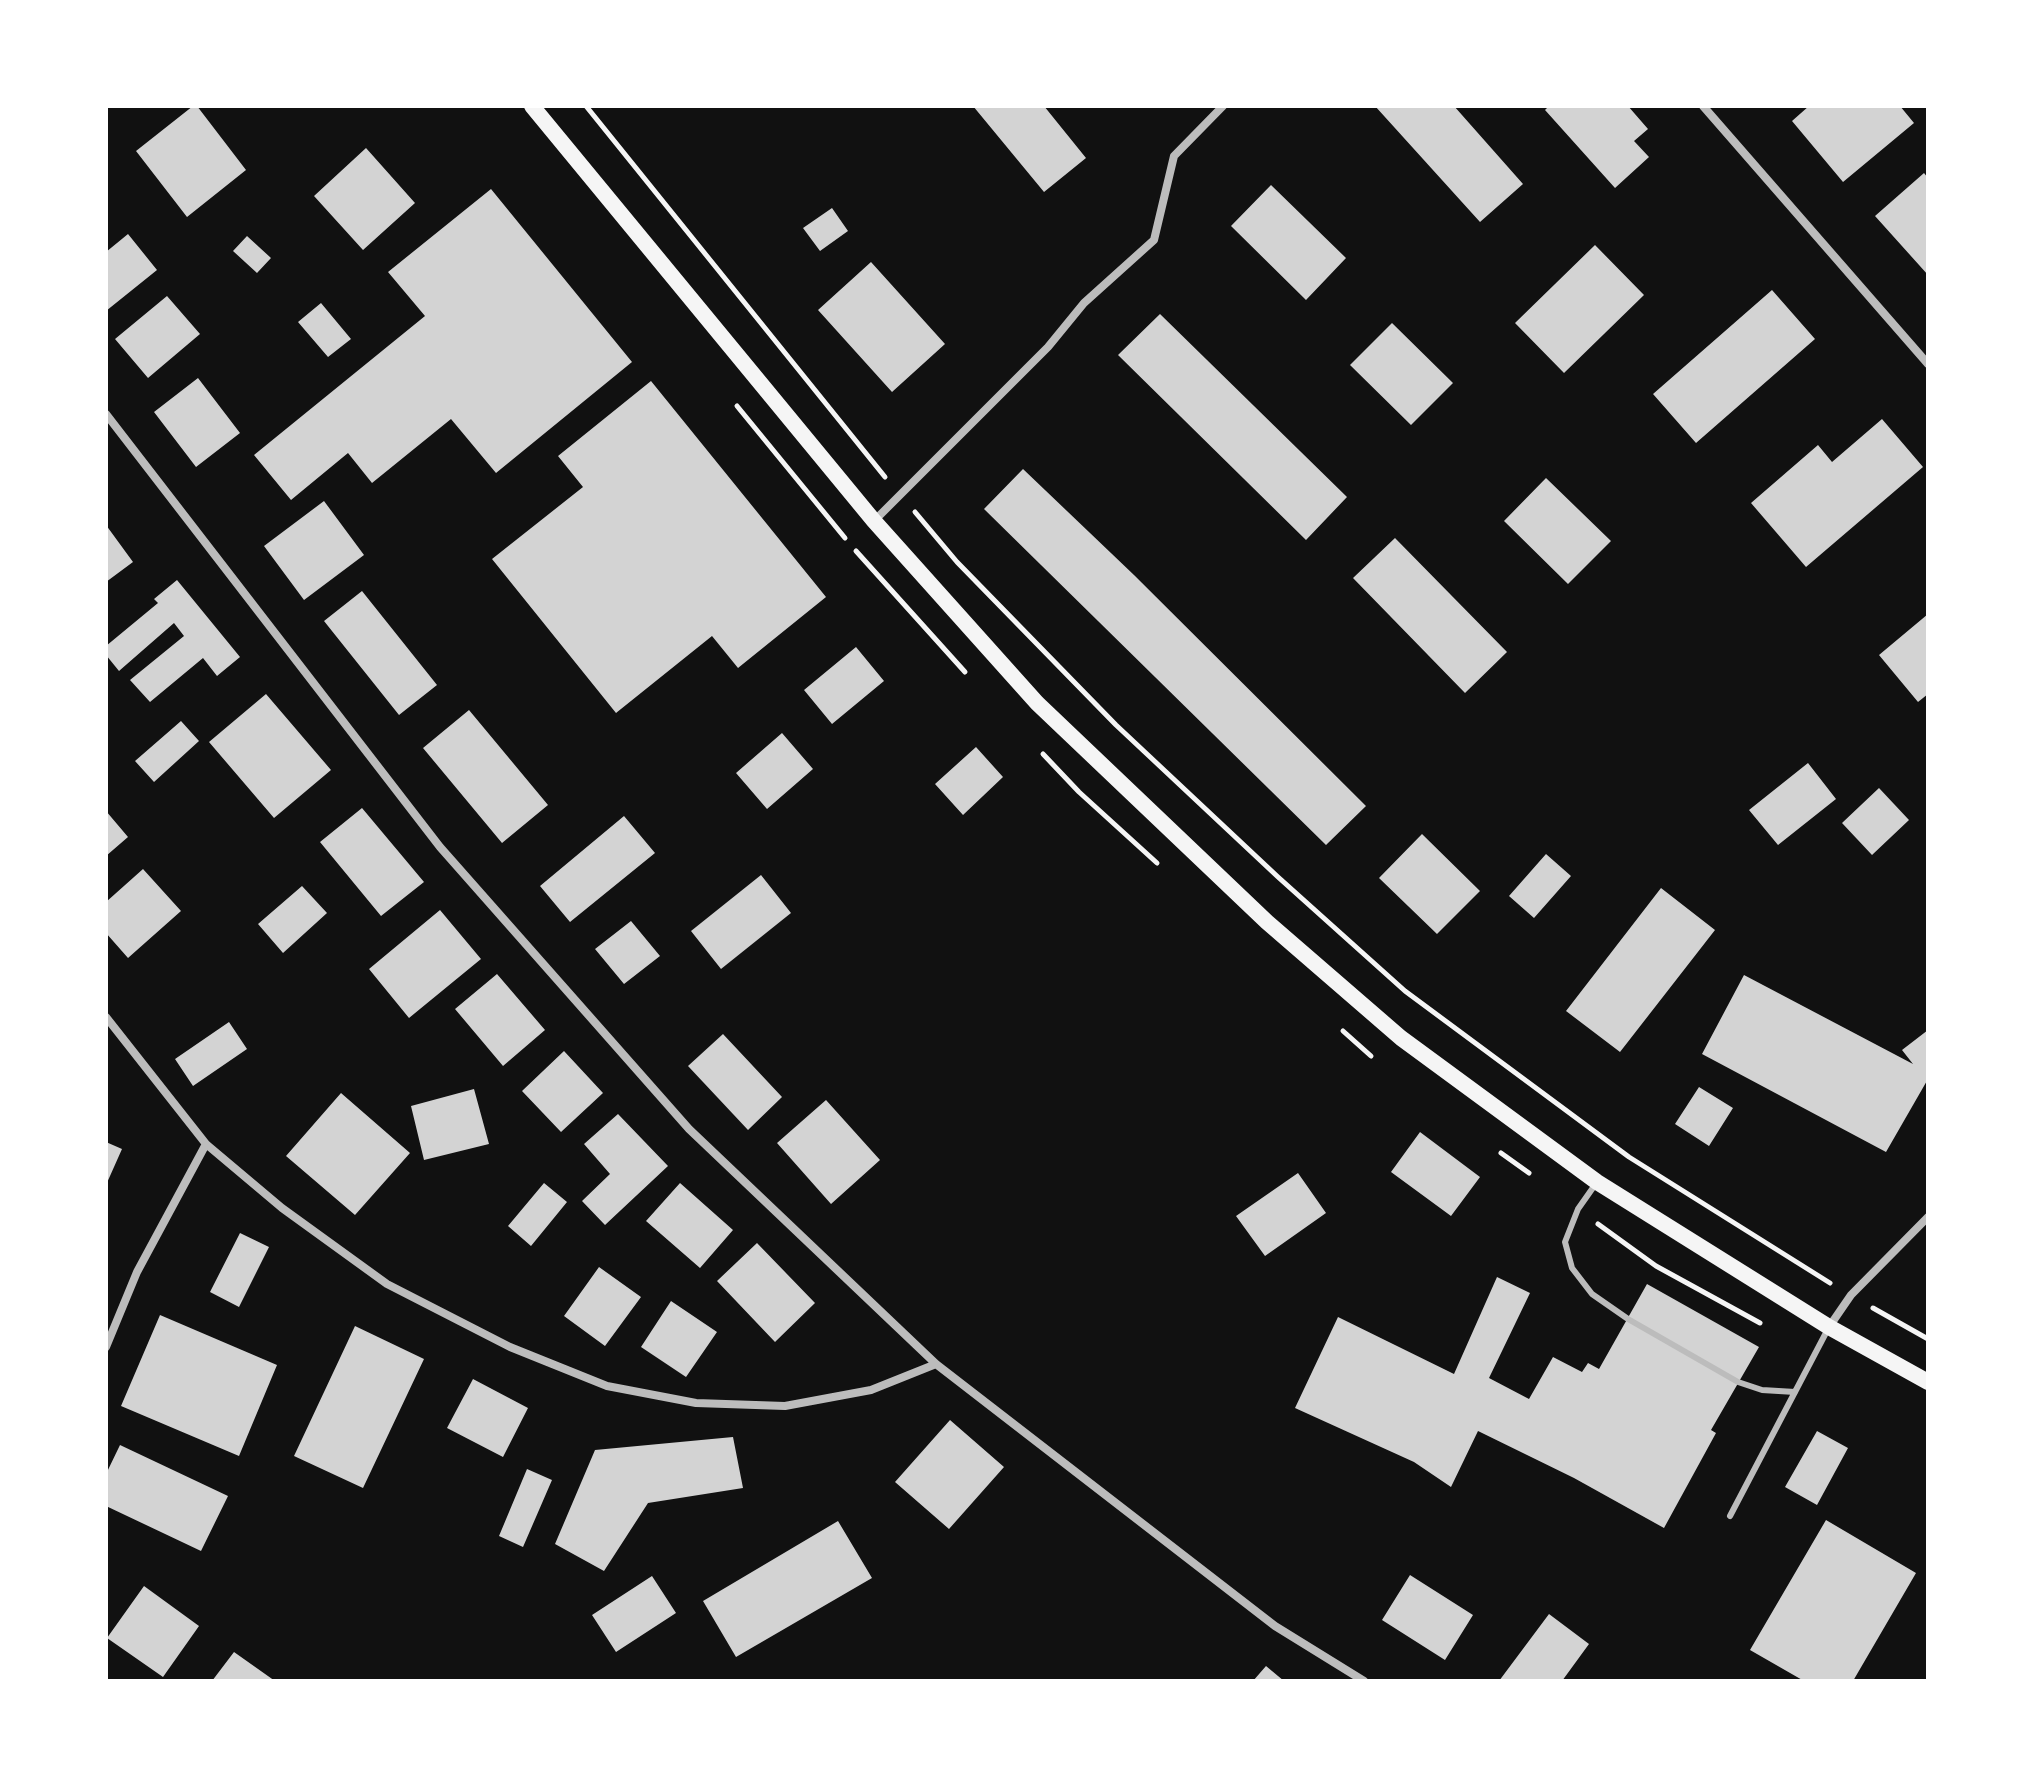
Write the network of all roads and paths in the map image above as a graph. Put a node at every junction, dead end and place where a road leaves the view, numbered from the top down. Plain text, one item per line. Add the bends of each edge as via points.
1 (532, 106) edge
2 (586, 106) edge
3 (1223, 106) edge
4 (1703, 106) edge
5 (1928, 364) edge
6 (106, 414) edge
7 (900, 495) junction
8 (874, 521) junction
9 (106, 1017) edge
10 (206, 1144) junction
11 (1597, 1182) junction
12 (1928, 1217) edge
13 (1851, 1295) junction
14 (1829, 1327) junction
15 (1928, 1339) edge
16 (106, 1347) edge
17 (936, 1364) junction
18 (1928, 1382) edge
19 (1795, 1392) junction
20 (1730, 1516) dead end
21 (1364, 1681) edge

1 - 8 main road
2 - 7 path
3 - 7 street via 1174,156 1154,240 1084,303 1048,347
4 - 5 street
6 - 17 street via 440,847 689,1129
7 - 8 street
7 - 13 path via 957,562 1116,725 1405,991 1629,1157
8 - 11 main road via 1037,703 1267,922 1401,1038
9 - 10 street
10 - 16 street via 137,1272
10 - 17 street via 282,1208 387,1284 510,1347 607,1386 696,1403 785,1406 871,1390
11 - 14 main road
11 - 19 lane via 1578,1209 1565,1242 1572,1268 1592,1294 1738,1382
12 - 13 street
13 - 14 street
13 - 15 path
14 - 18 main road
14 - 19 lane
17 - 21 street via 1275,1626
19 - 20 lane

